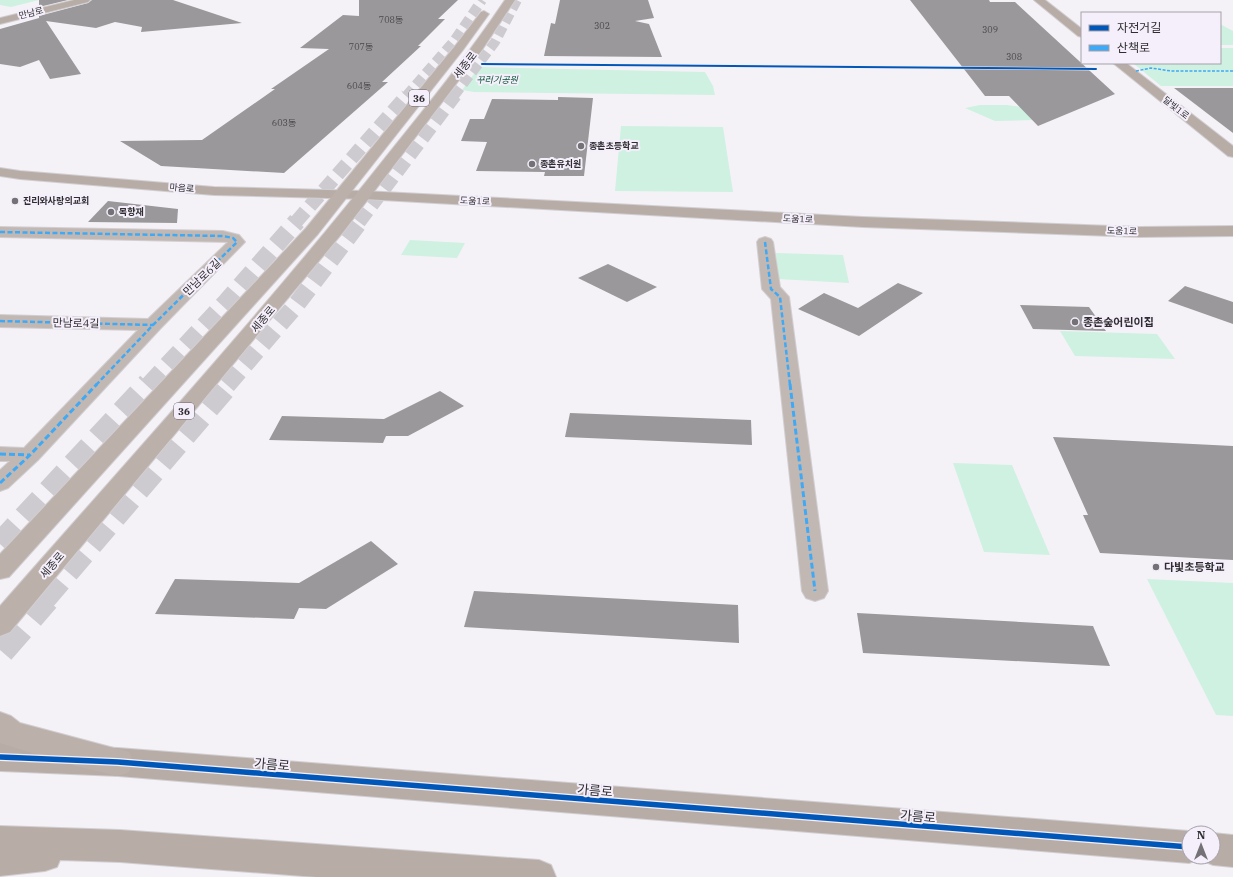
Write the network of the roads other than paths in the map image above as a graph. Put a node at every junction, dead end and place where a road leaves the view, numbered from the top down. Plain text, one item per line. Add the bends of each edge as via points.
1 (85, 0) edge
2 (510, 0) edge
3 (1039, 0) edge
4 (490, 6) dead end
5 (0, 21) edge
6 (1081, 33) edge
7 (1120, 64) edge
8 (1233, 152) edge
9 (0, 172) edge
10 (342, 194) junction
11 (364, 195) junction
12 (1233, 231) edge
13 (0, 232) edge
14 (765, 242) dead end
15 (0, 321) edge
16 (153, 325) junction
17 (0, 454) edge
18 (30, 455) junction
19 (0, 483) edge
20 (0, 570) edge
21 (815, 592) dead end
22 (0, 625) edge
23 (0, 725) edge
24 (0, 757) edge
25 (118, 762) junction
26 (0, 842) edge
27 (120, 846) junction
28 (1181, 846) edge
29 (1221, 850) edge
30 (1233, 851) edge
31 (0, 860) edge
32 (539, 877) edge

1 - 5 street, 만남로
2 - 11 main road, 세종로 / 36 via 478,48
3 - 6 street
4 - 10 main road, 세종로 / 36
7 - 8 street, 달빛1로
9 - 10 street, 마음로 via 214,191
10 - 11 street, 마음로
10 - 20 main road, 세종로 / 36 via 312,231
11 - 12 street, 도움1로 via 863,222 1140,232
11 - 22 main road, 세종로 / 36 via 256,326
13 - 16 street, 만남로6길 via 233,238 237,242
14 - 21 street via 771,289 780,298
15 - 16 street, 만남로4길
16 - 18 street, 만남로6길
17 - 18 street
18 - 19 street, 만남로6길
23 - 25 main road via 11,734
24 - 25 street, 가름로
25 - 28 street, 가름로
26 - 27 street
27 - 31 street
27 - 32 street
29 - 30 street

